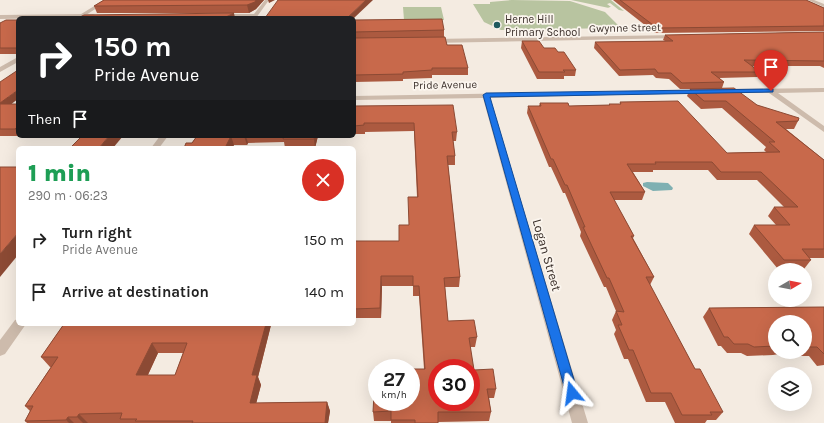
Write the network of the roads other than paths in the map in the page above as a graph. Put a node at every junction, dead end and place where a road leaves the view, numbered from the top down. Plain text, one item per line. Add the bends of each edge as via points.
1 (107, 0) edge
2 (267, 0) edge
3 (810, 0) edge
4 (824, 6) edge
5 (85, 16) edge
6 (255, 16) edge
7 (0, 17) edge
8 (16, 17) edge
9 (684, 37) edge
10 (424, 41) edge
11 (16, 60) edge
12 (0, 70) edge
13 (824, 90) edge
14 (771, 91) junction
15 (708, 92) edge
16 (716, 92) edge
17 (486, 95) junction
18 (356, 98) edge
19 (824, 130) edge
20 (18, 326) edge
21 (0, 350) edge
22 (580, 423) edge

1 - 5 street
2 - 6 street
3 - 4 street
7 - 8 street
9 - 10 street, Gwynne Street
11 - 12 street
13 - 14 street
14 - 16 street
14 - 19 street
15 - 17 street, Pride Avenue
17 - 18 street, Pride Avenue
17 - 22 street, Logan Street
20 - 21 street

